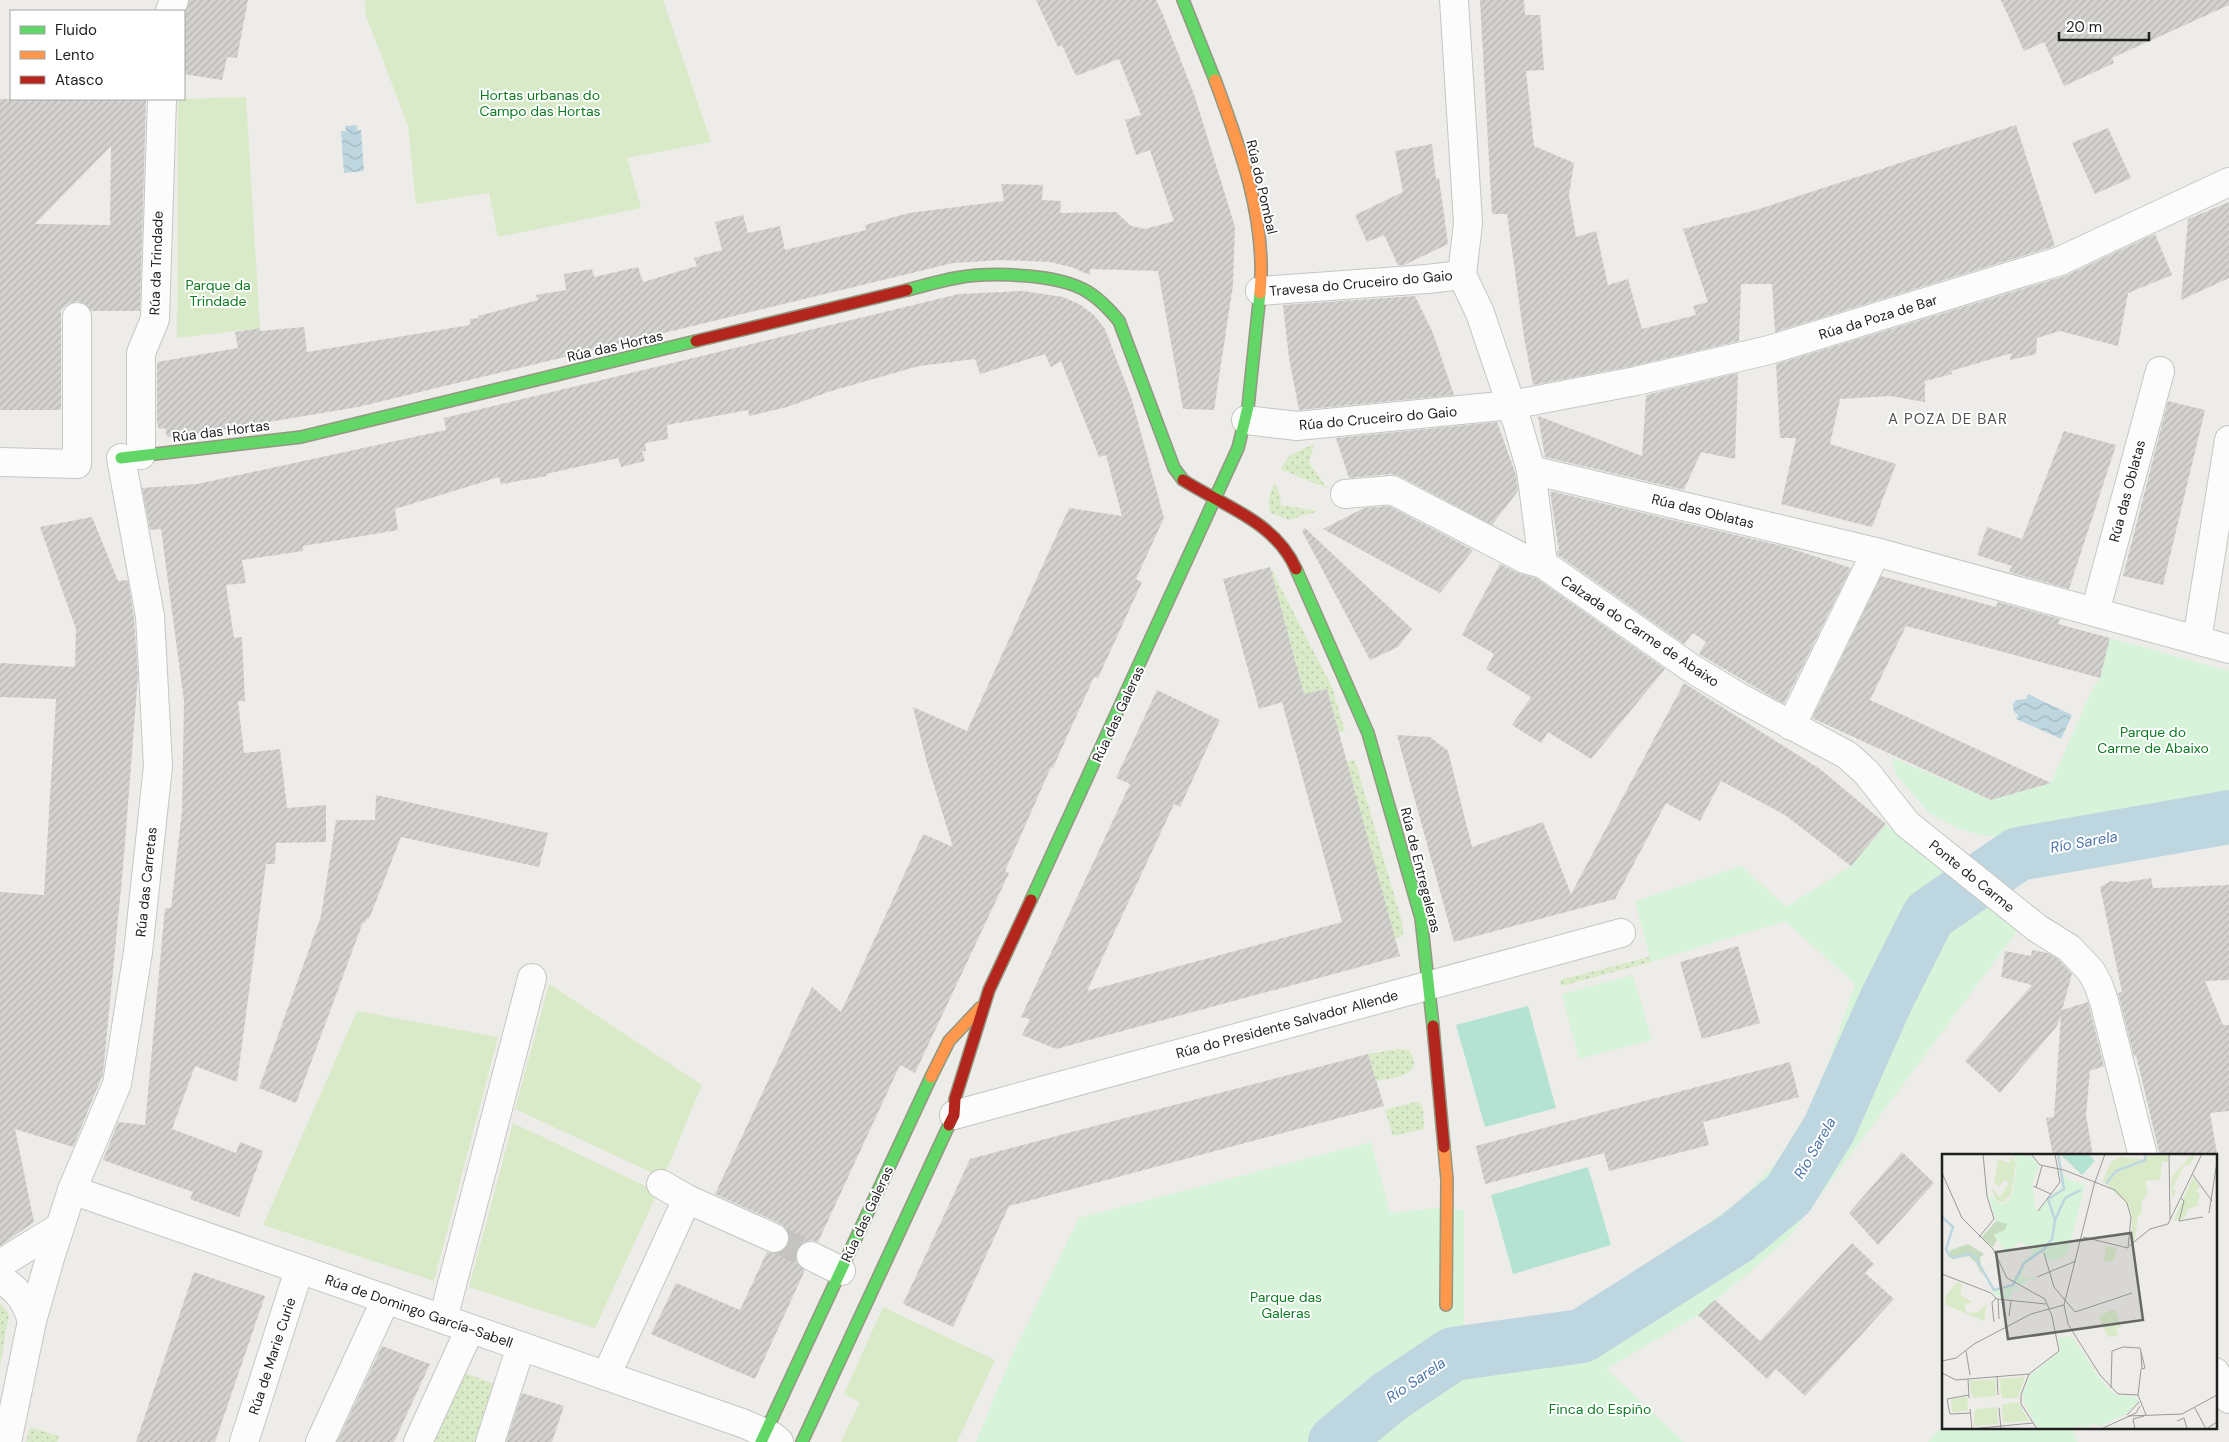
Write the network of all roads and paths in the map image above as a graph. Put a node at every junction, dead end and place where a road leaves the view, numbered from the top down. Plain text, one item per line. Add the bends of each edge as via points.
1 (1183, 0) edge
2 (1454, 0) edge
3 (162, 100) edge
4 (2229, 182) edge
5 (1462, 275) junction
6 (1260, 291) junction
7 (1109, 305) joint
8 (77, 317) dead end
9 (2160, 371) dead end
10 (1510, 405) junction
11 (1246, 420) junction
12 (2229, 440) edge
13 (131, 457) junction
14 (0, 462) edge
15 (1531, 470) junction
16 (1346, 494) dead end
17 (1215, 499) junction
18 (1876, 552) junction
19 (1543, 564) junction
20 (2095, 612) junction
21 (2197, 640) junction
22 (2229, 649) edge
23 (1792, 726) junction
24 (1907, 824) joint
25 (1621, 933) dead end
26 (532, 978) dead end
27 (1430, 985) junction
28 (983, 1005) junction
29 (962, 1026) junction
30 (954, 1058) dead end
31 (946, 1087) dead end
32 (962, 1108) junction
33 (2142, 1154) edge
34 (661, 1184) dead end
35 (72, 1190) junction
36 (687, 1199) junction
37 (60, 1227) junction
38 (774, 1238) tunnel mouth
39 (811, 1256) tunnel mouth
40 (50, 1258) junction
41 (299, 1270) junction
42 (841, 1271) junction
43 (1, 1275) edge
44 (386, 1299) junction
45 (1446, 1306) dead end
46 (443, 1319) junction
47 (32, 1320) junction
48 (470, 1329) junction
49 (521, 1346) junction
50 (2216, 1374) edge
51 (606, 1376) junction
52 (2229, 1399) edge
53 (769, 1439) edge
54 (7, 1442) edge
55 (244, 1442) edge
56 (320, 1442) edge
57 (418, 1442) edge
58 (490, 1442) edge
59 (802, 1442) edge

1 - 6 street, Rúa do Pombal via 1222,98 1243,163 1261,249
2 - 5 street via 1468,223
3 - 13 street, Rúa da Trindade via 155,320 141,353
4 - 10 street, Rúa da Poza de Bar via 2060,261 1769,350 1636,381
5 - 6 street, Travesa do Cruceiro do Gaio
5 - 10 street via 1480,313
6 - 11 street, Rúa do Pombal
7 - 13 street, Rúa das Hortas via 1081,286 1061,280 1011,275 957,278 300,437
7 - 17 street, Rúa de Entregaleras via 1119,321 1174,468 1183,480
8 - 14 street via 77,464
9 - 20 street, Rúa das Oblatas
10 - 11 street, Rúa do Cruceiro do Gaio via 1297,426
10 - 15 street
11 - 17 street, Rúa das Galeras via 1238,448
12 - 21 street
13 - 35 street, Rúa das Carretas via 150,616 158,766 138,952 116,1084
15 - 18 street, Rúa das Oblatas
15 - 19 street
16 - 19 street, Calzada do Carme de Abaixo via 1392,490 1525,560
17 - 27 street, Rúa de Entregaleras via 1263,527 1291,557 1295,566 1368,733 1421,918
17 - 28 street, Rúa das Galeras
18 - 20 street, Rúa das Oblatas
18 - 23 street
19 - 23 street, Calzada do Carme de Abaixo via 1691,668
20 - 21 street, Rúa das Oblatas
21 - 22 street, Rúa das Oblatas
23 - 24 street, Calzada do Carme de Abaixo via 1847,755 1866,772
24 - 33 street, Ponte do Carme via 2037,928 2069,948 2091,971 2098,984
25 - 27 street, Rúa do Presidente Salvador Allende
26 - 46 street
27 - 32 street, Rúa do Presidente Salvador Allende
27 - 45 street, Rúa de Entregaleras via 1447,1180
28 - 29 street, Rúa das Galeras
28 - 32 street, Rúa das Galeras
29 - 30 street
29 - 42 street, Rúa das Galeras via 949,1041 937,1064
31 - 32 street
32 - 59 street, Rúa das Galeras
34 - 36 street
35 - 37 street, Rúa das Carretas
35 - 41 street, Rúa de Domingo García-Sabell
36 - 38 street
36 - 51 street
37 - 40 street, Rúa das Carretas
37 - 43 street
39 - 42 street
40 - 43 street
40 - 47 street, Rúa das Carretas
41 - 44 street, Rúa de Domingo García-Sabell
41 - 55 street, Rúa de Marie Curie
42 - 53 street, Rúa das Galeras
43 - 47 street via 19,1292
44 - 46 street, Rúa de Domingo García-Sabell
44 - 56 street
46 - 48 street, Rúa de Domingo García-Sabell
47 - 54 street, Rúa das Carretas
48 - 49 street, Rúa de Domingo García-Sabell
48 - 57 street
49 - 51 street, Rúa de Domingo García-Sabell
49 - 58 street
50 - 52 street
51 - 53 street, Rúa de Domingo García-Sabell

